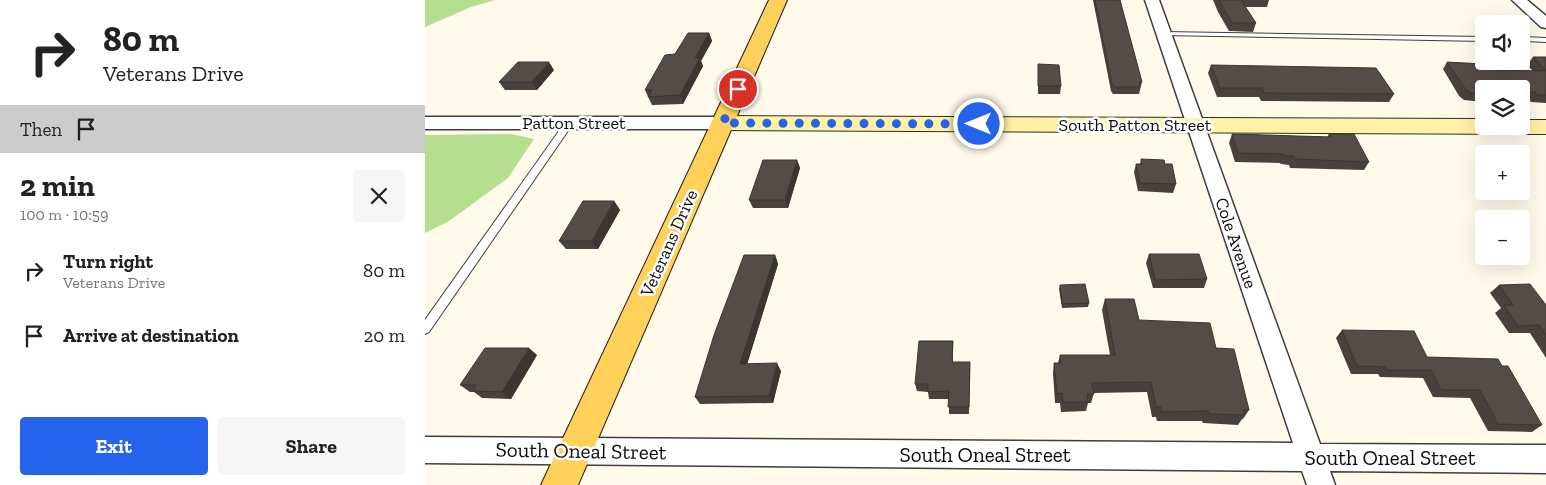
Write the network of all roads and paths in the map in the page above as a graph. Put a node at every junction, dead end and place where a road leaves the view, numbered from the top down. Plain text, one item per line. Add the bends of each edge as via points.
1 (778, 0) edge
2 (1152, 0) edge
3 (1519, 0) edge
4 (1546, 24) edge
5 (1164, 34) junction
6 (1475, 39) edge
7 (1530, 39) edge
8 (1546, 40) edge
9 (425, 123) edge
10 (569, 123) junction
11 (723, 123) junction
12 (1195, 126) junction
13 (1546, 127) edge
14 (425, 329) edge
15 (425, 450) edge
16 (574, 451) junction
17 (1311, 457) junction
18 (1546, 459) edge
19 (559, 485) edge
20 (1321, 485) edge

1 - 11 main road, Veterans Drive
2 - 5 street, Cole Avenue
3 - 4 street
5 - 6 lane
5 - 12 street, Cole Avenue
7 - 8 lane
9 - 10 street, Patton Street
10 - 11 street, Patton Street
10 - 14 lane
11 - 12 street, South Patton Street
11 - 16 main road, Veterans Drive
12 - 13 street, South Patton Street
12 - 17 street, Cole Avenue
15 - 16 street, South Oneal Street
16 - 17 street, South Oneal Street
16 - 19 main road, Veterans Drive
17 - 18 street, South Oneal Street
17 - 20 street, Cole Avenue

